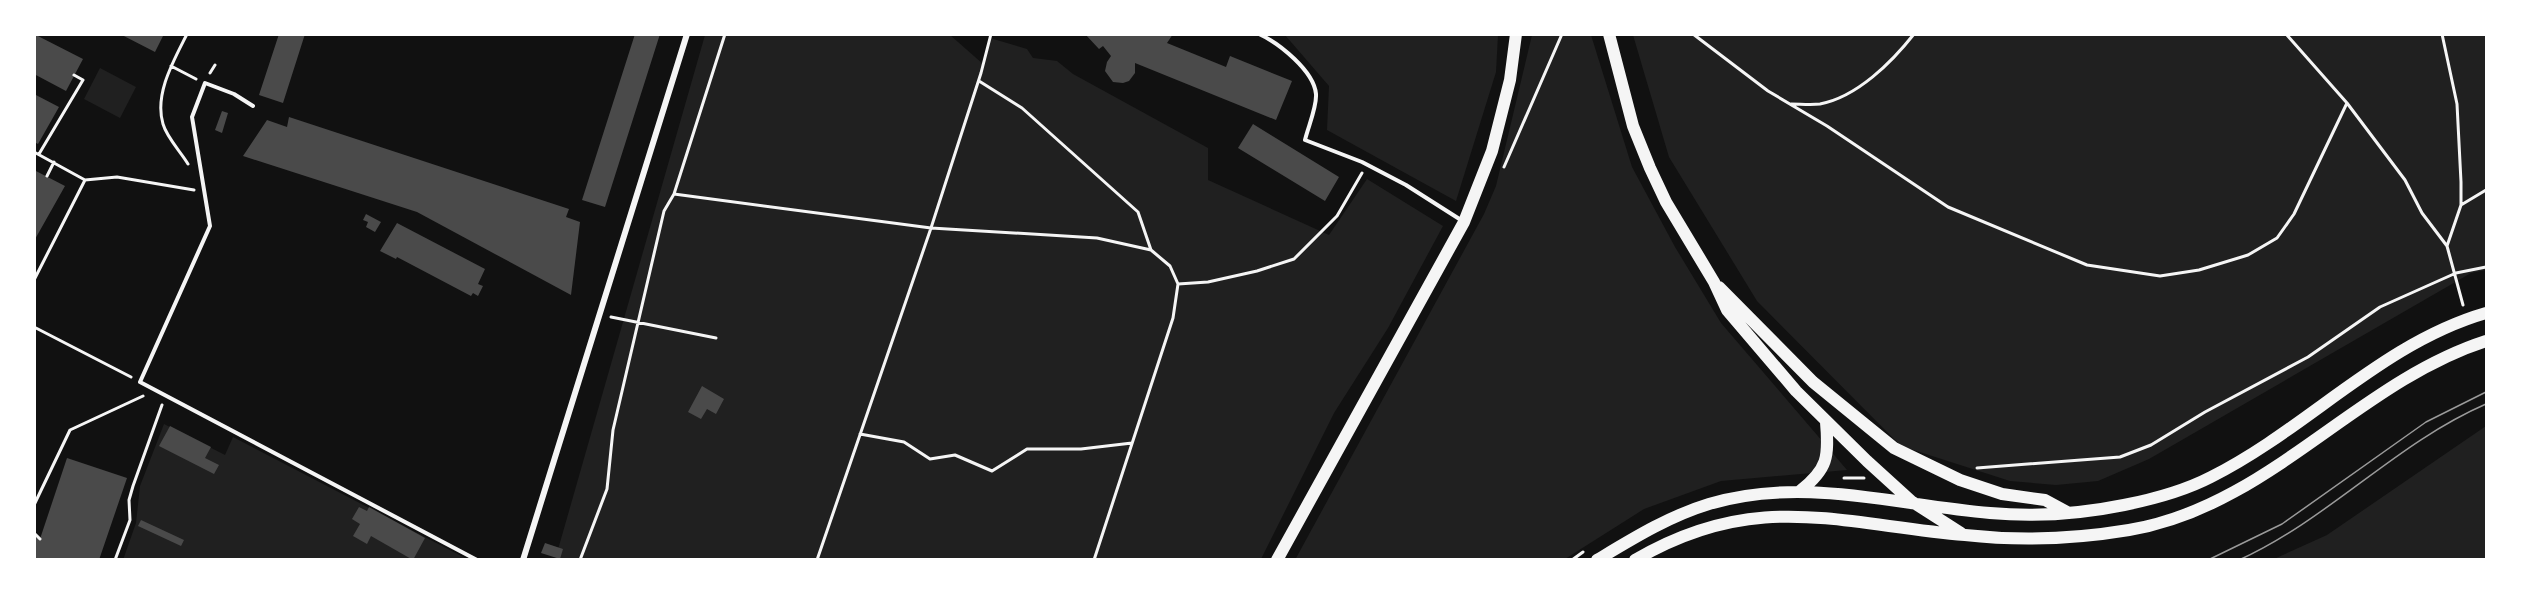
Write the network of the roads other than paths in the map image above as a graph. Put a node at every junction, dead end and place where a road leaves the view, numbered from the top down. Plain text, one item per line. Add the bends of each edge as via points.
1 (687, 34) edge
2 (1259, 34) edge
3 (1516, 34) edge
4 (1609, 34) edge
5 (253, 106) dead end
6 (1464, 222) junction
7 (1714, 282) junction
8 (2487, 313) edge
9 (2487, 341) edge
10 (1826, 422) junction
11 (1800, 491) junction
12 (1911, 501) junction
13 (2070, 514) junction
14 (1965, 536) junction
15 (477, 560) edge
16 (524, 560) edge
17 (1277, 560) edge
18 (1597, 560) edge
19 (1635, 560) edge

1 - 16 street
2 - 6 lane via 1303,67 1316,94 1305,140 1406,185
3 - 6 main road via 1510,80 1492,151
4 - 7 main road via 1633,126 1650,168
5 - 15 lane via 205,83 192,117 210,226 140,382
6 - 17 main road
7 - 10 main road via 1727,310
7 - 13 main road via 1813,382 1894,448 1960,480 2002,494 2045,500
8 - 13 main road via 2439,329 2382,363 2291,428 2209,479 2156,498
9 - 14 main road via 2414,372 2266,475 2194,511 2145,527 2083,536
10 - 11 main road via 1828,451 1818,477
10 - 12 main road
11 - 12 main road
11 - 18 main road via 1764,493 1708,504 1640,534
12 - 13 main road via 1991,513
12 - 14 main road
14 - 19 main road via 1828,516 1773,515 1713,525

